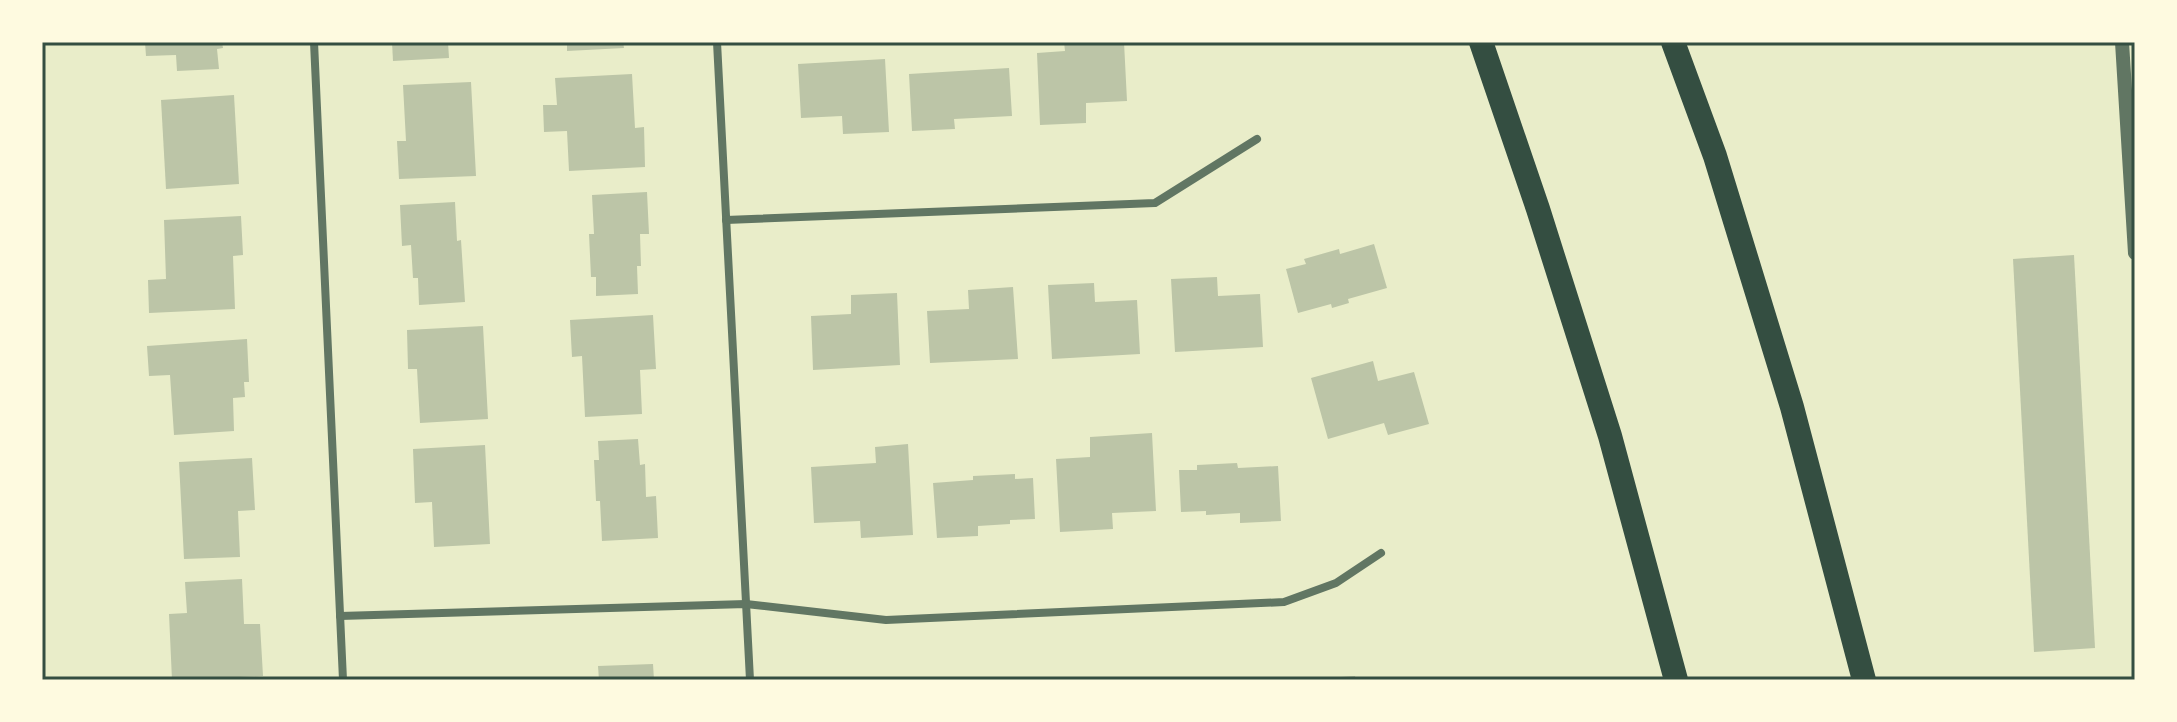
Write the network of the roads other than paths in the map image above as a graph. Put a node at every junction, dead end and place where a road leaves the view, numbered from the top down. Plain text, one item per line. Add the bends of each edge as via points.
1 (314, 42) edge
2 (717, 42) edge
3 (1481, 42) edge
4 (1673, 42) edge
5 (2122, 42) edge
6 (1257, 139) dead end
7 (726, 220) junction
8 (2135, 253) edge
9 (1381, 553) dead end
10 (746, 604) junction
11 (340, 616) junction
12 (343, 680) edge
13 (750, 680) edge
14 (1676, 680) edge
15 (1864, 680) edge

1 - 11 street
2 - 7 street
3 - 14 highway via 1610,436
4 - 15 highway via 1715,156 1792,407
5 - 8 street
6 - 7 street via 1155,203
7 - 10 street
9 - 10 street via 1336,583 1284,602 886,620
10 - 11 street
10 - 13 street
11 - 12 street

